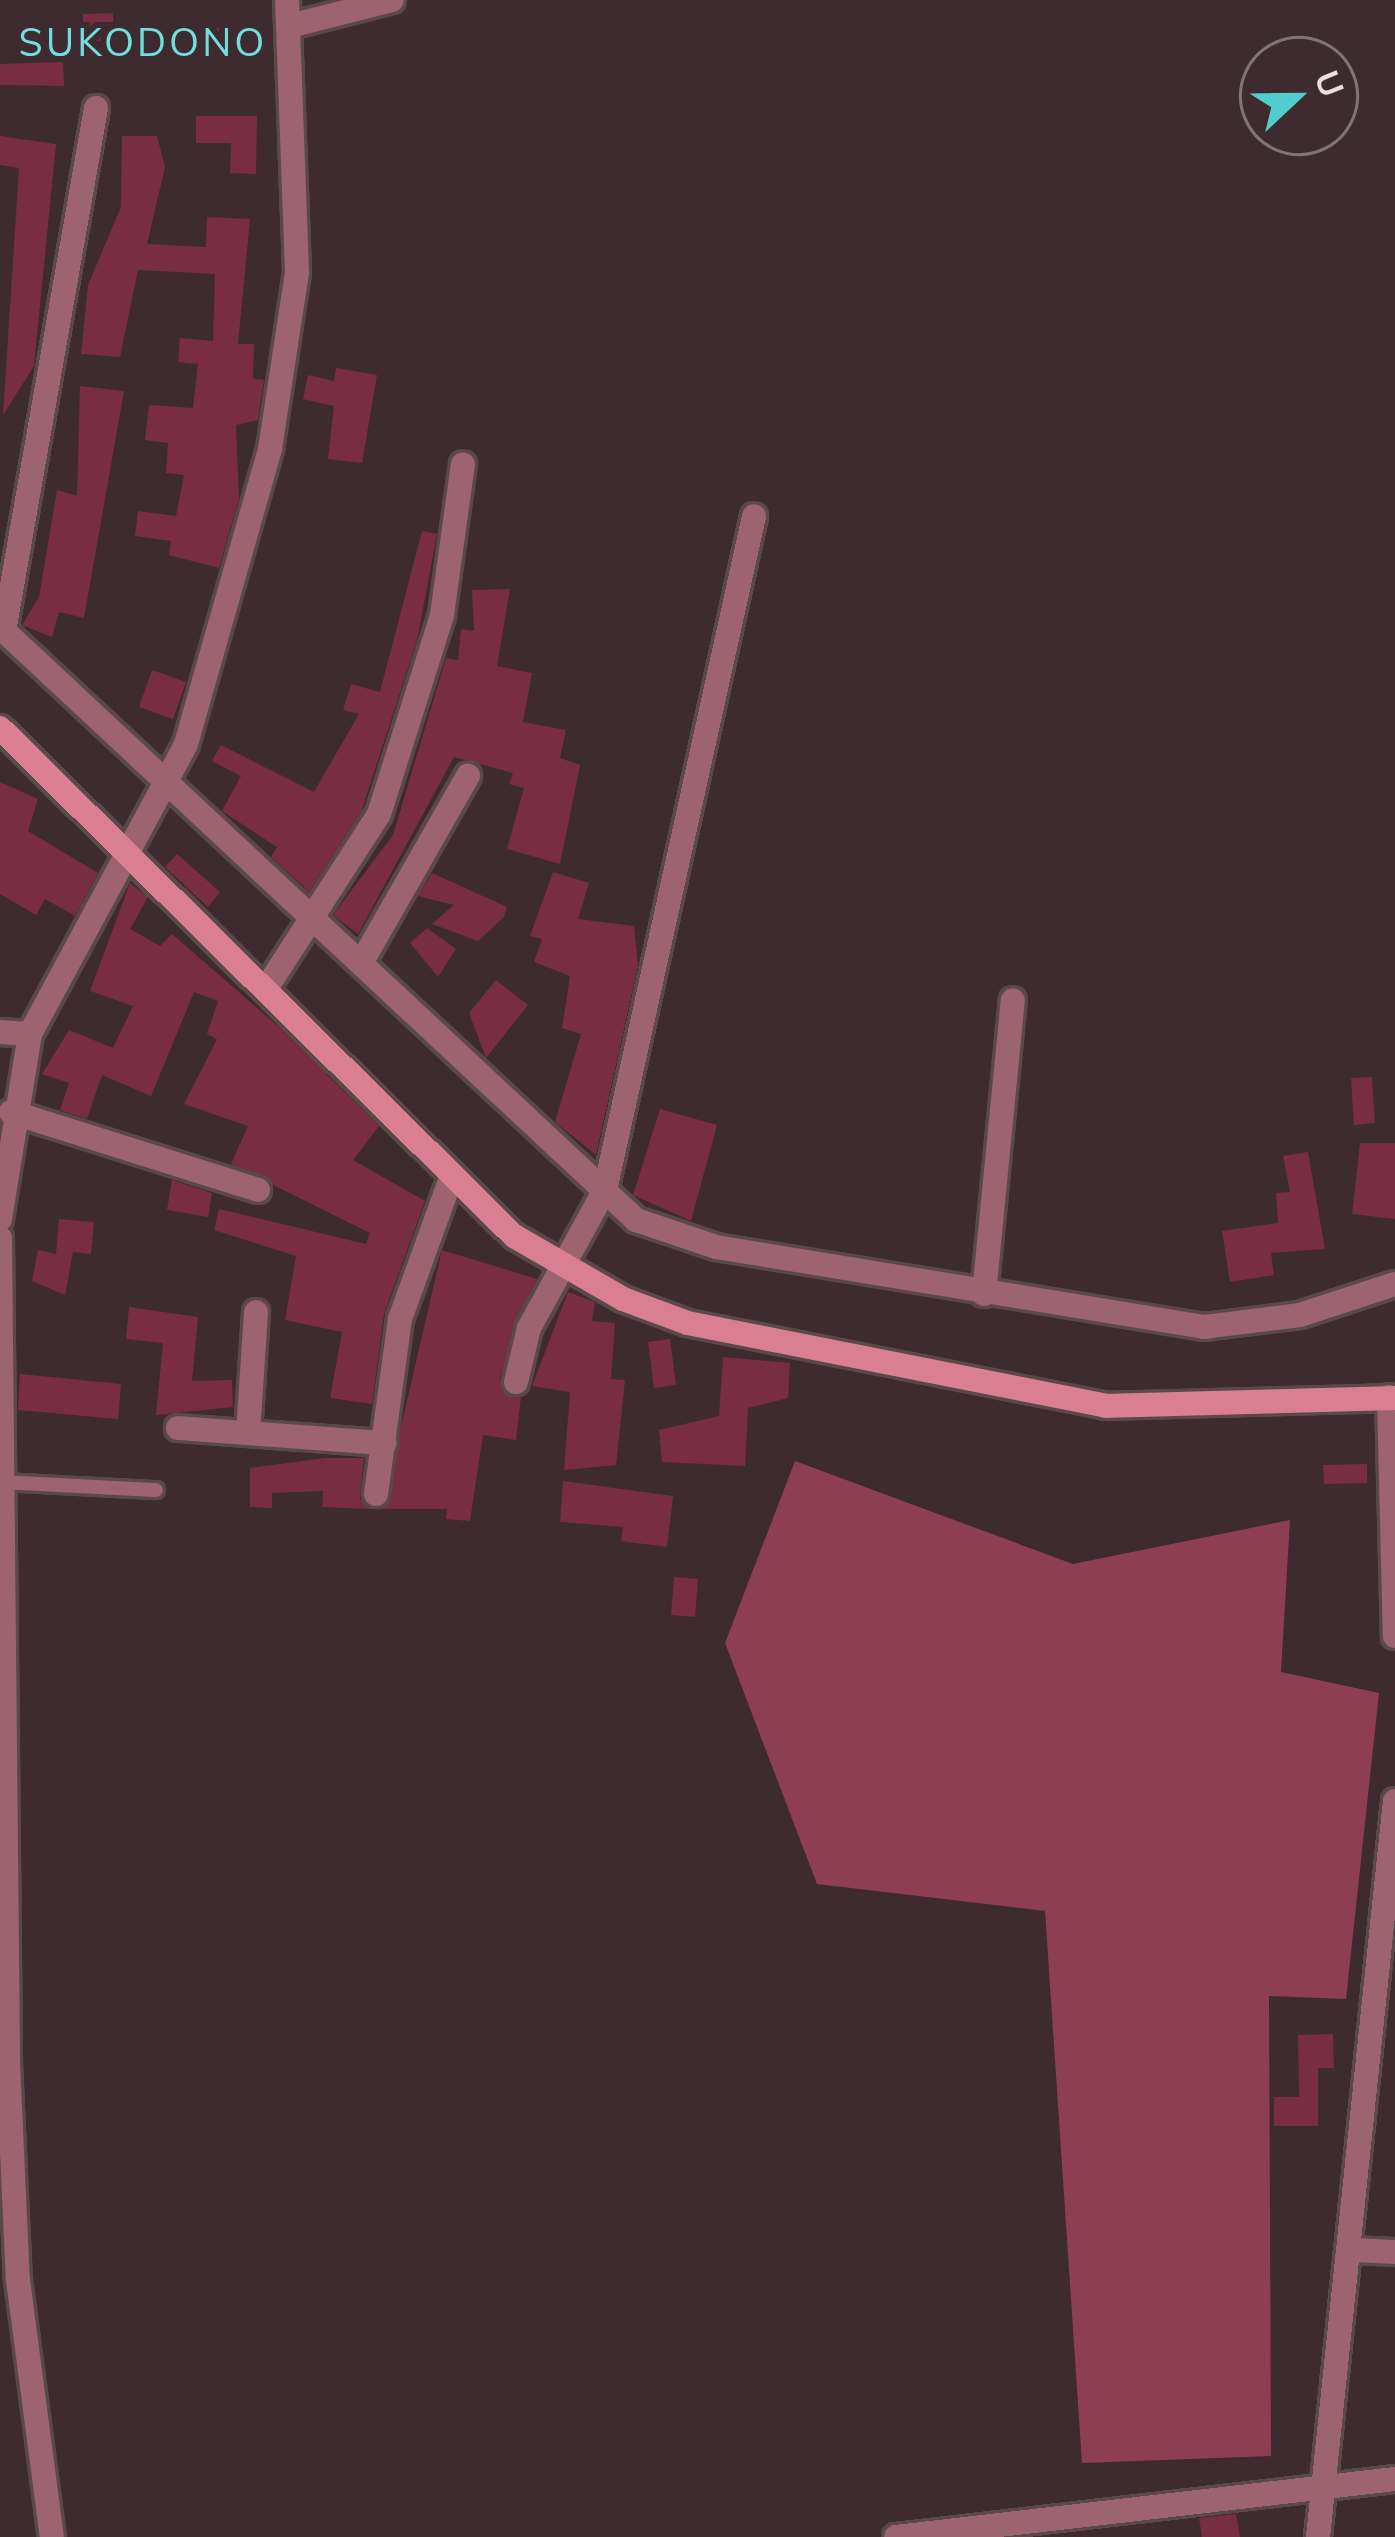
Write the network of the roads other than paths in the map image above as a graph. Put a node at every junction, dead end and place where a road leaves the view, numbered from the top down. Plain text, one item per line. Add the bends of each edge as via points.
1 (287, 0) edge
2 (392, 0) edge
3 (290, 26) junction
4 (96, 108) dead end
5 (463, 464) dead end
6 (754, 516) dead end
7 (2, 629) edge
8 (0, 728) edge
9 (468, 776) dead end
10 (168, 783) junction
11 (131, 840) junction
12 (318, 916) junction
13 (364, 958) junction
14 (269, 984) junction
15 (1012, 1000) dead end
16 (0, 1032) edge
17 (31, 1034) junction
18 (11, 1112) junction
19 (452, 1175) junction
20 (258, 1190) dead end
21 (601, 1197) junction
22 (0, 1219) edge
23 (0, 1238) edge
24 (560, 1268) junction
25 (1395, 1284) edge
26 (0, 1292) edge
27 (984, 1294) junction
28 (256, 1312) dead end
29 (516, 1382) dead end
30 (1392, 1398) edge
31 (178, 1428) dead end
32 (248, 1432) junction
33 (383, 1443) junction
34 (2, 1482) edge
35 (156, 1490) dead end
36 (376, 1494) dead end
37 (2, 1608) edge
38 (1395, 1636) edge
39 (1395, 1801) edge
40 (1355, 2250) junction
41 (1395, 2252) edge
42 (9, 2280) edge
43 (1395, 2479) edge
44 (1320, 2486) junction
45 (947, 2536) edge
46 (52, 2537) edge
47 (896, 2537) edge
48 (1318, 2537) edge

1 - 3 street
2 - 3 street
3 - 10 street via 298,214 289,360 219,646
4 - 7 street
5 - 12 street via 442,615 391,780
6 - 21 street
7 - 10 street
8 - 11 main road
9 - 13 street
10 - 11 street
10 - 12 street
11 - 14 main road
11 - 17 street
12 - 13 street
12 - 14 street
13 - 21 street
14 - 19 main road
15 - 27 street
16 - 17 street
17 - 18 street
18 - 20 street
18 - 22 street
19 - 24 main road
19 - 33 street via 400,1319
21 - 24 street
21 - 27 street via 677,1238
23 - 26 street
24 - 29 street
24 - 30 main road via 688,1323 1106,1406
25 - 27 street via 1300,1315 1204,1327
26 - 34 street
28 - 32 street
30 - 38 street
31 - 32 street
32 - 33 street
33 - 36 street
34 - 35 lane
34 - 37 street
37 - 42 street
39 - 40 street
40 - 41 street
40 - 44 street
42 - 46 street
43 - 44 street
44 - 45 street
44 - 48 street
45 - 47 street

